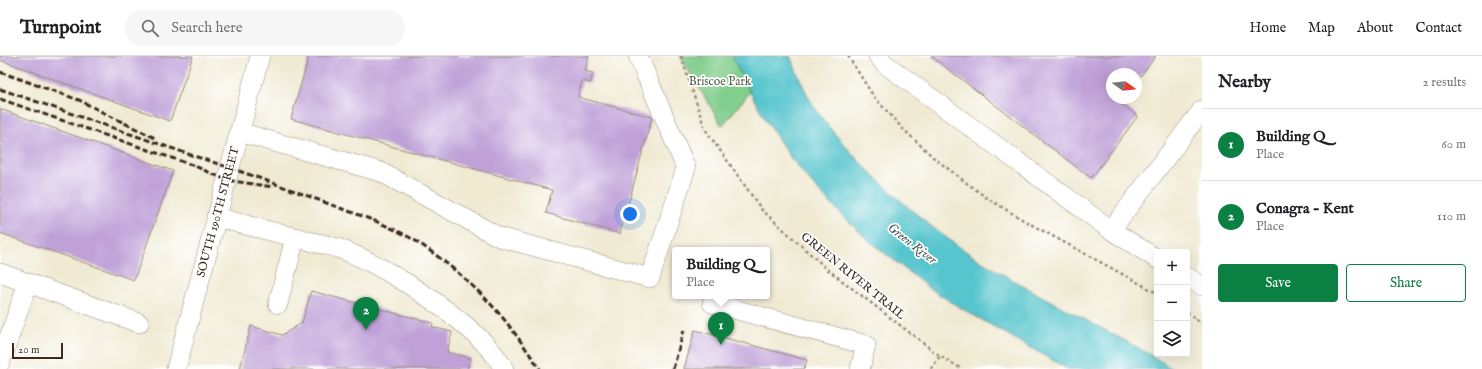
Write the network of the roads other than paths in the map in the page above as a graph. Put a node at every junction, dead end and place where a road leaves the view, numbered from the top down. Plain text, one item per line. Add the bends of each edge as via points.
1 (260, 56) edge
2 (638, 56) edge
3 (878, 56) edge
4 (1202, 110) edge
5 (239, 132) junction
6 (216, 217) junction
7 (1111, 230) junction
8 (295, 238) junction
9 (1154, 256) edge
10 (0, 273) edge
11 (1190, 279) edge
12 (28, 284) junction
13 (1202, 286) edge
14 (712, 303) dead end
15 (278, 304) dead end
16 (139, 322) dead end
17 (0, 363) edge
18 (15, 369) edge
19 (176, 369) edge
20 (504, 369) edge
21 (860, 369) edge

1 - 5 street, SOUTH 190TH STREET
2 - 5 street via 686,168 650,278 499,237 381,172
3 - 7 street via 885,64
4 - 7 street
5 - 6 street, SOUTH 190TH STREET
6 - 8 street
6 - 19 street, SOUTH 190TH STREET
7 - 9 street
8 - 15 street
8 - 20 street via 342,250 379,267 414,288 457,318 480,339
10 - 12 street
11 - 13 street
12 - 16 street
12 - 17 street
14 - 21 street via 866,345
17 - 18 street

